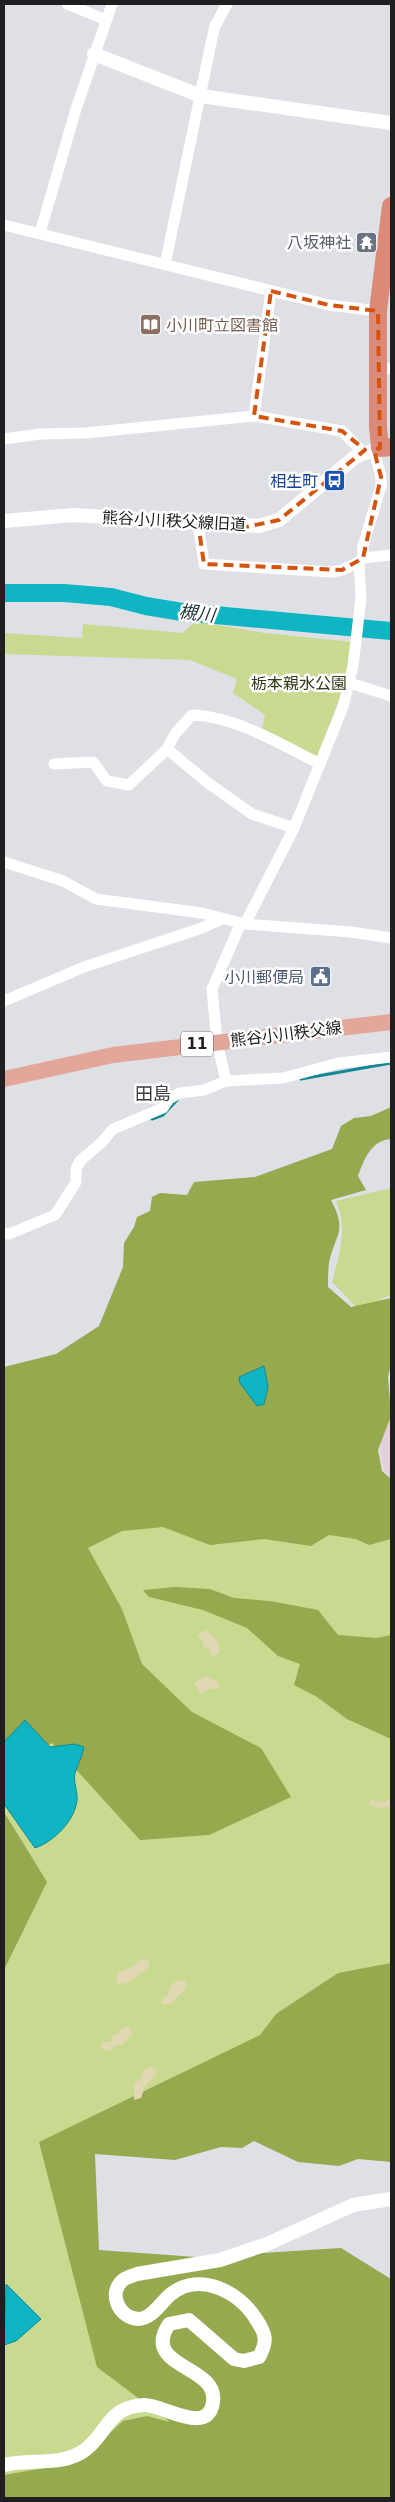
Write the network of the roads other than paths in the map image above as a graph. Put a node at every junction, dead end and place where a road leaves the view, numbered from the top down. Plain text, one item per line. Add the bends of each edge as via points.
1 (67, 4) edge
2 (112, 4) edge
3 (227, 4) edge
4 (106, 20) junction
5 (94, 54) junction
6 (200, 96) junction
7 (391, 123) edge
8 (391, 206) edge
9 (4, 225) edge
10 (40, 233) junction
11 (165, 265) junction
12 (271, 291) junction
13 (378, 311) junction
14 (385, 370) edge
15 (254, 416) junction
16 (4, 439) edge
17 (378, 450) edge
18 (4, 521) edge
19 (198, 523) junction
20 (391, 555) edge
21 (361, 560) junction
22 (350, 683) junction
23 (391, 696) edge
24 (167, 749) junction
25 (54, 764) dead end
26 (320, 764) junction
27 (294, 828) junction
28 (4, 862) edge
29 (222, 919) junction
30 (243, 924) junction
31 (391, 938) edge
32 (4, 1001) edge
33 (391, 1022) edge
34 (217, 1042) junction
35 (391, 1057) edge
36 (4, 1079) edge
37 (226, 1081) junction
38 (4, 1233) edge
39 (391, 2199) edge
40 (4, 2465) edge

1 - 4 street
2 - 4 street
3 - 6 street via 215,26
4 - 5 street
5 - 6 street
5 - 10 street
6 - 7 street
6 - 11 street
8 - 13 highway
9 - 10 street
10 - 11 street
11 - 12 street
12 - 13 street via 346,308
12 - 15 street
13 - 14 highway
14 - 17 highway
15 - 16 street
15 - 17 street via 342,431
17 - 19 street, 熊谷小川秩父線旧道 via 346,463 279,520 246,527
17 - 21 street via 381,486
18 - 19 street, 熊谷小川秩父線旧道 via 73,515
19 - 21 street via 204,564 332,572
20 - 21 street
21 - 22 street via 361,598
22 - 23 street
22 - 26 street
24 - 25 street via 129,785 107,781 93,762
24 - 26 street via 192,715 206,715 260,734
24 - 27 street via 252,814
26 - 27 street
27 - 30 street
28 - 29 street via 62,881 96,899 202,913
29 - 30 street
29 - 32 street via 84,967
30 - 31 street
30 - 34 street via 212,989
33 - 34 main road, 熊谷小川秩父線 / 11
34 - 36 main road, 熊谷小川秩父線 / 11 via 113,1055
34 - 37 street
35 - 37 street via 339,1063 283,1078
37 - 38 street via 204,1090 180,1092 163,1108 113,1129 80,1161 76,1182 55,1215
39 - 40 street via 353,2205 267,2244 220,2260 124,2278 117,2287 116,2303 132,2318 141,2319 151,2314 171,2294 194,2285 209,2286 236,2296 250,2308 266,2336 260,2357 244,2361 234,2359 189,2320 169,2324 162,2340 165,2351 208,2384 214,2401 208,2414 188,2418 145,2405 132,2408 118,2413 90,2446 73,2457

